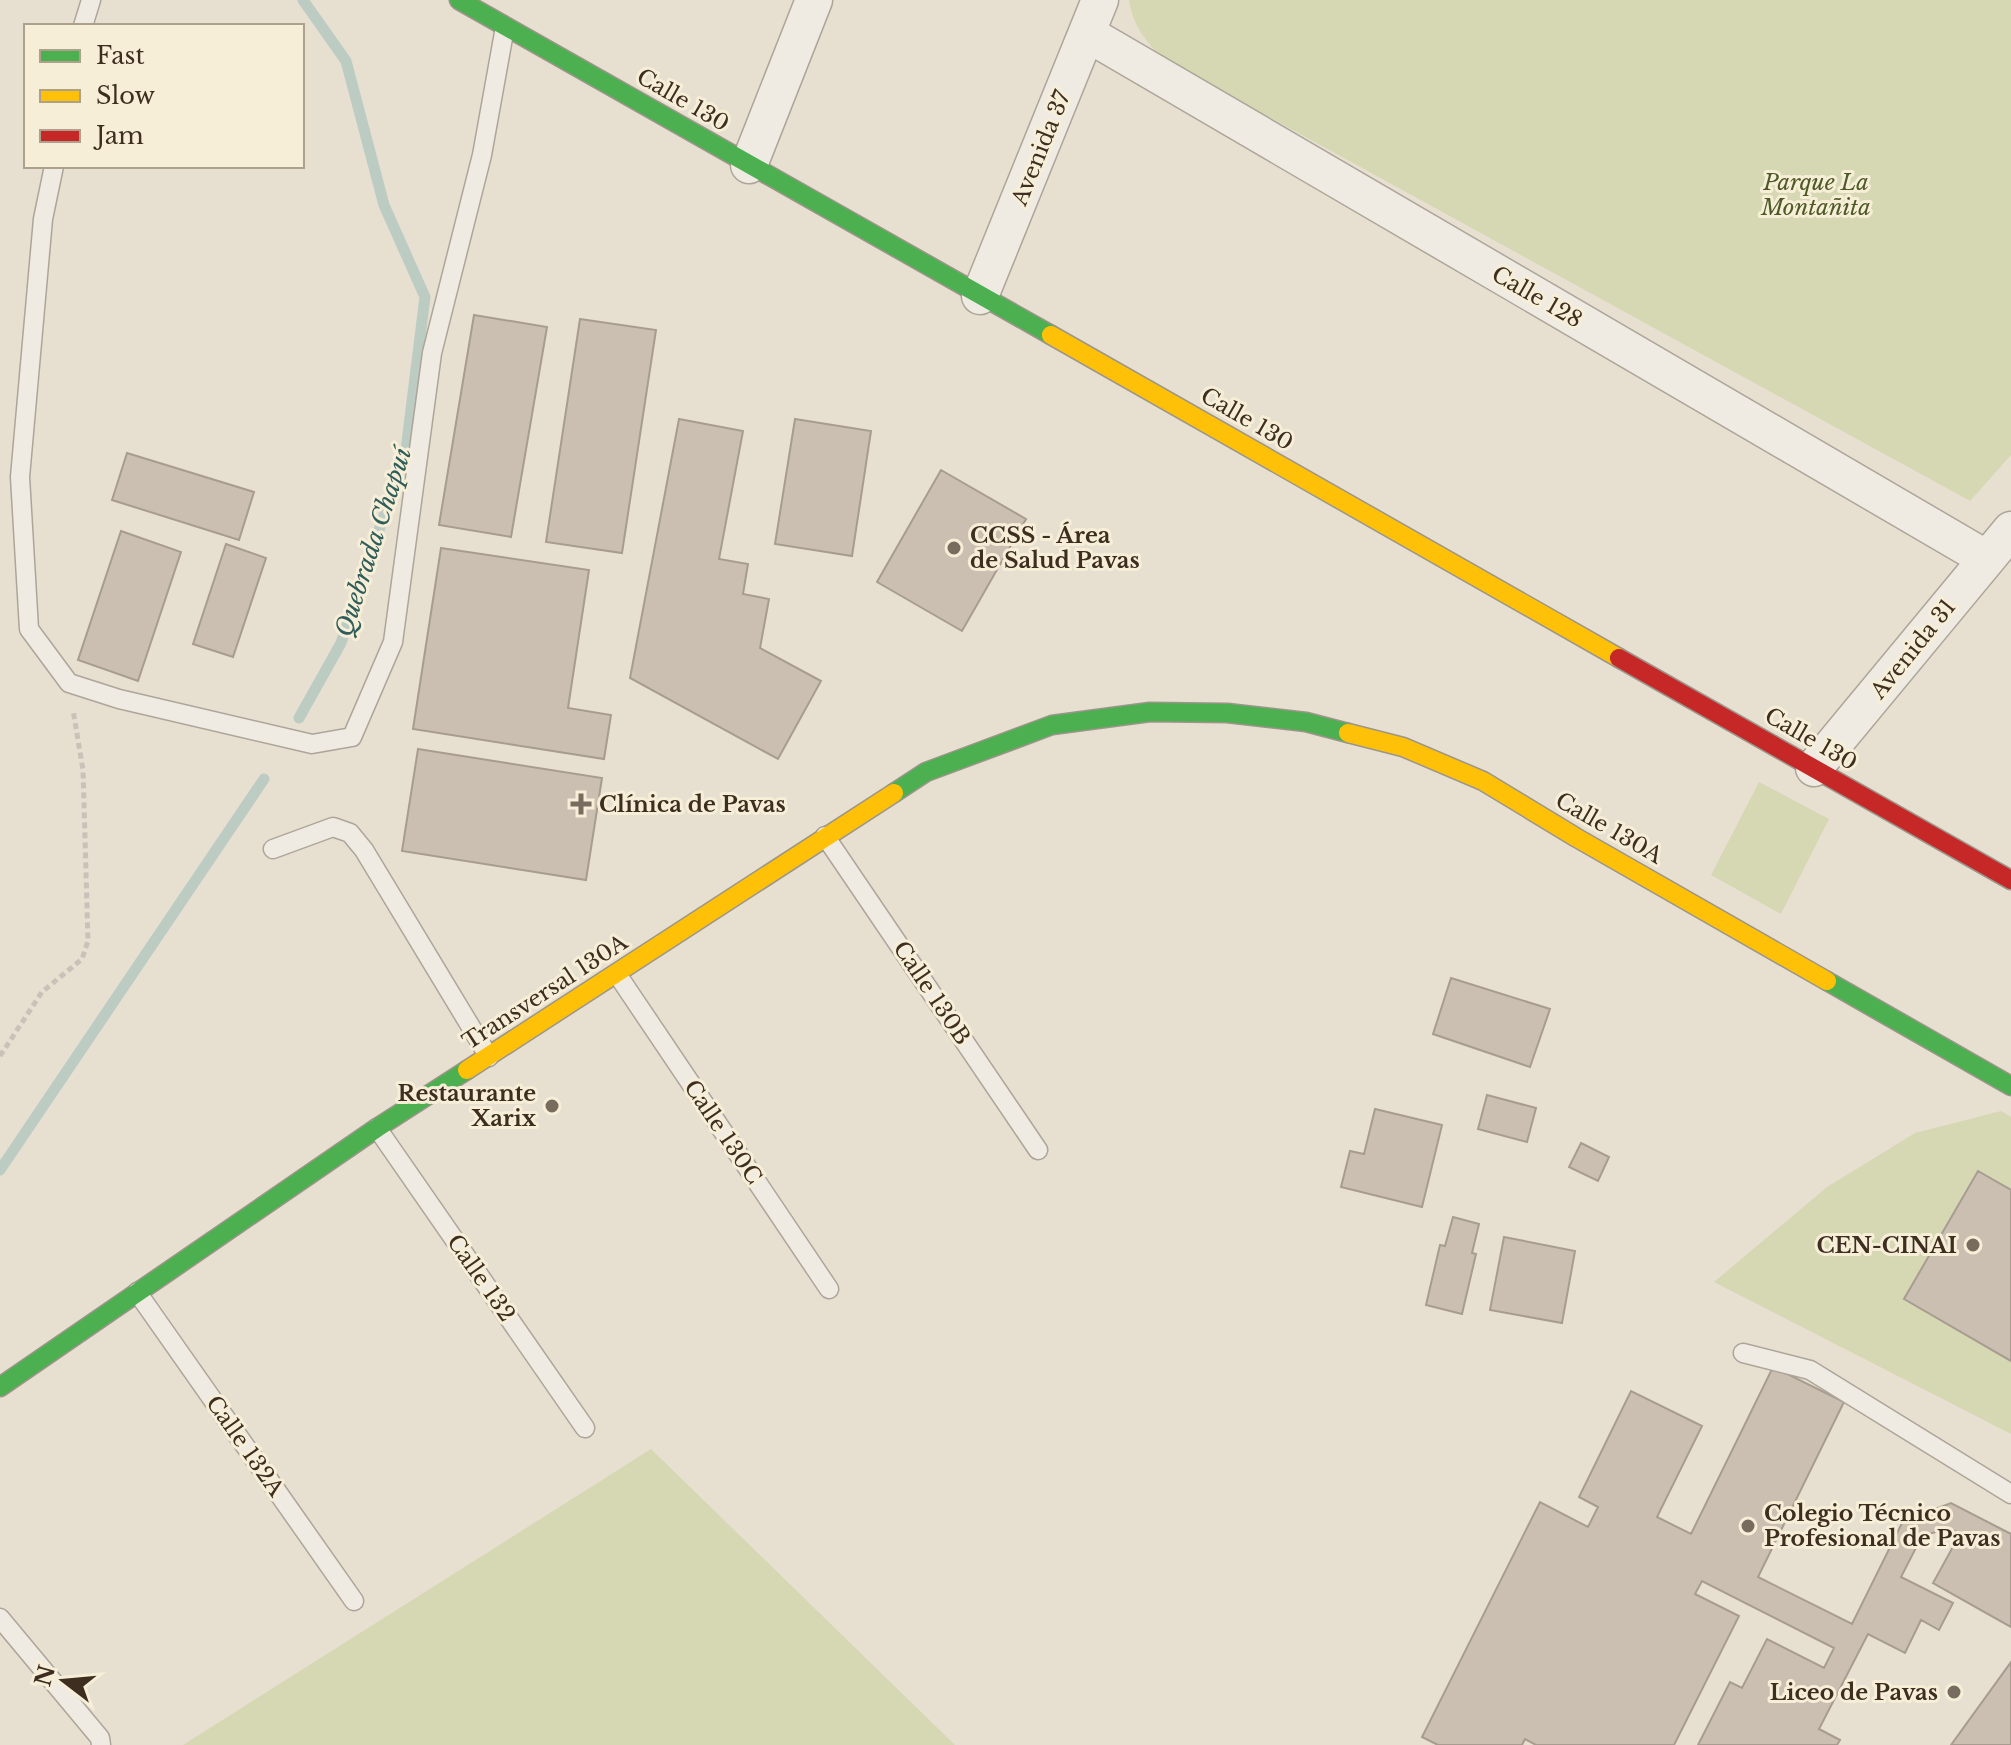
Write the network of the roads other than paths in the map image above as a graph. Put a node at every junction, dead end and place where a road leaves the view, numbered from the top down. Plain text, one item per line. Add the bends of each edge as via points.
1 (91, 0) edge
2 (459, 0) edge
3 (814, 0) edge
4 (1100, 0) edge
5 (511, 13) edge
6 (84, 24) edge
7 (1088, 34) junction
8 (749, 165) junction
9 (54, 168) edge
10 (980, 296) junction
11 (2011, 530) edge
12 (1987, 559) junction
13 (1150, 712) joint
14 (1814, 768) junction
15 (825, 836) junction
16 (273, 849) dead end
17 (2011, 880) edge
18 (617, 974) junction
19 (489, 1057) junction
20 (2011, 1086) edge
21 (377, 1128) junction
22 (1038, 1150) dead end
23 (829, 1289) dead end
24 (137, 1292) junction
25 (1743, 1353) dead end
26 (0, 1387) edge
27 (585, 1428) dead end
28 (2011, 1494) edge
29 (354, 1601) dead end
30 (0, 1618) edge
31 (101, 1745) edge

1 - 6 lane
2 - 5 street, Calle 130
3 - 8 street
4 - 7 street, Avenida 37
5 - 8 street, Calle 130
5 - 9 lane via 432,353 393,642 352,737 312,744 69,683 29,629 20,477 43,219
7 - 10 street, Avenida 37
7 - 12 street, Calle 128
8 - 10 street, Calle 130
10 - 14 street, Calle 130
11 - 12 street, Avenida 31
12 - 14 street, Avenida 31
13 - 15 street, Transversal 130A via 1052,725 926,772
13 - 20 street, Calle 130A via 1306,722 1403,747 1470,776
14 - 17 street, Calle 130
15 - 18 street, Transversal 130A
15 - 22 lane, Calle 130B
16 - 19 lane via 333,827 350,833
18 - 19 street, Transversal 130A
18 - 23 lane, Calle 130C
19 - 21 street, Transversal 130A
21 - 24 street, Transversal 130A
21 - 27 lane, Calle 132
24 - 26 street, Transversal 130A
24 - 29 lane, Calle 132A
25 - 28 lane via 1810,1370
30 - 31 lane

